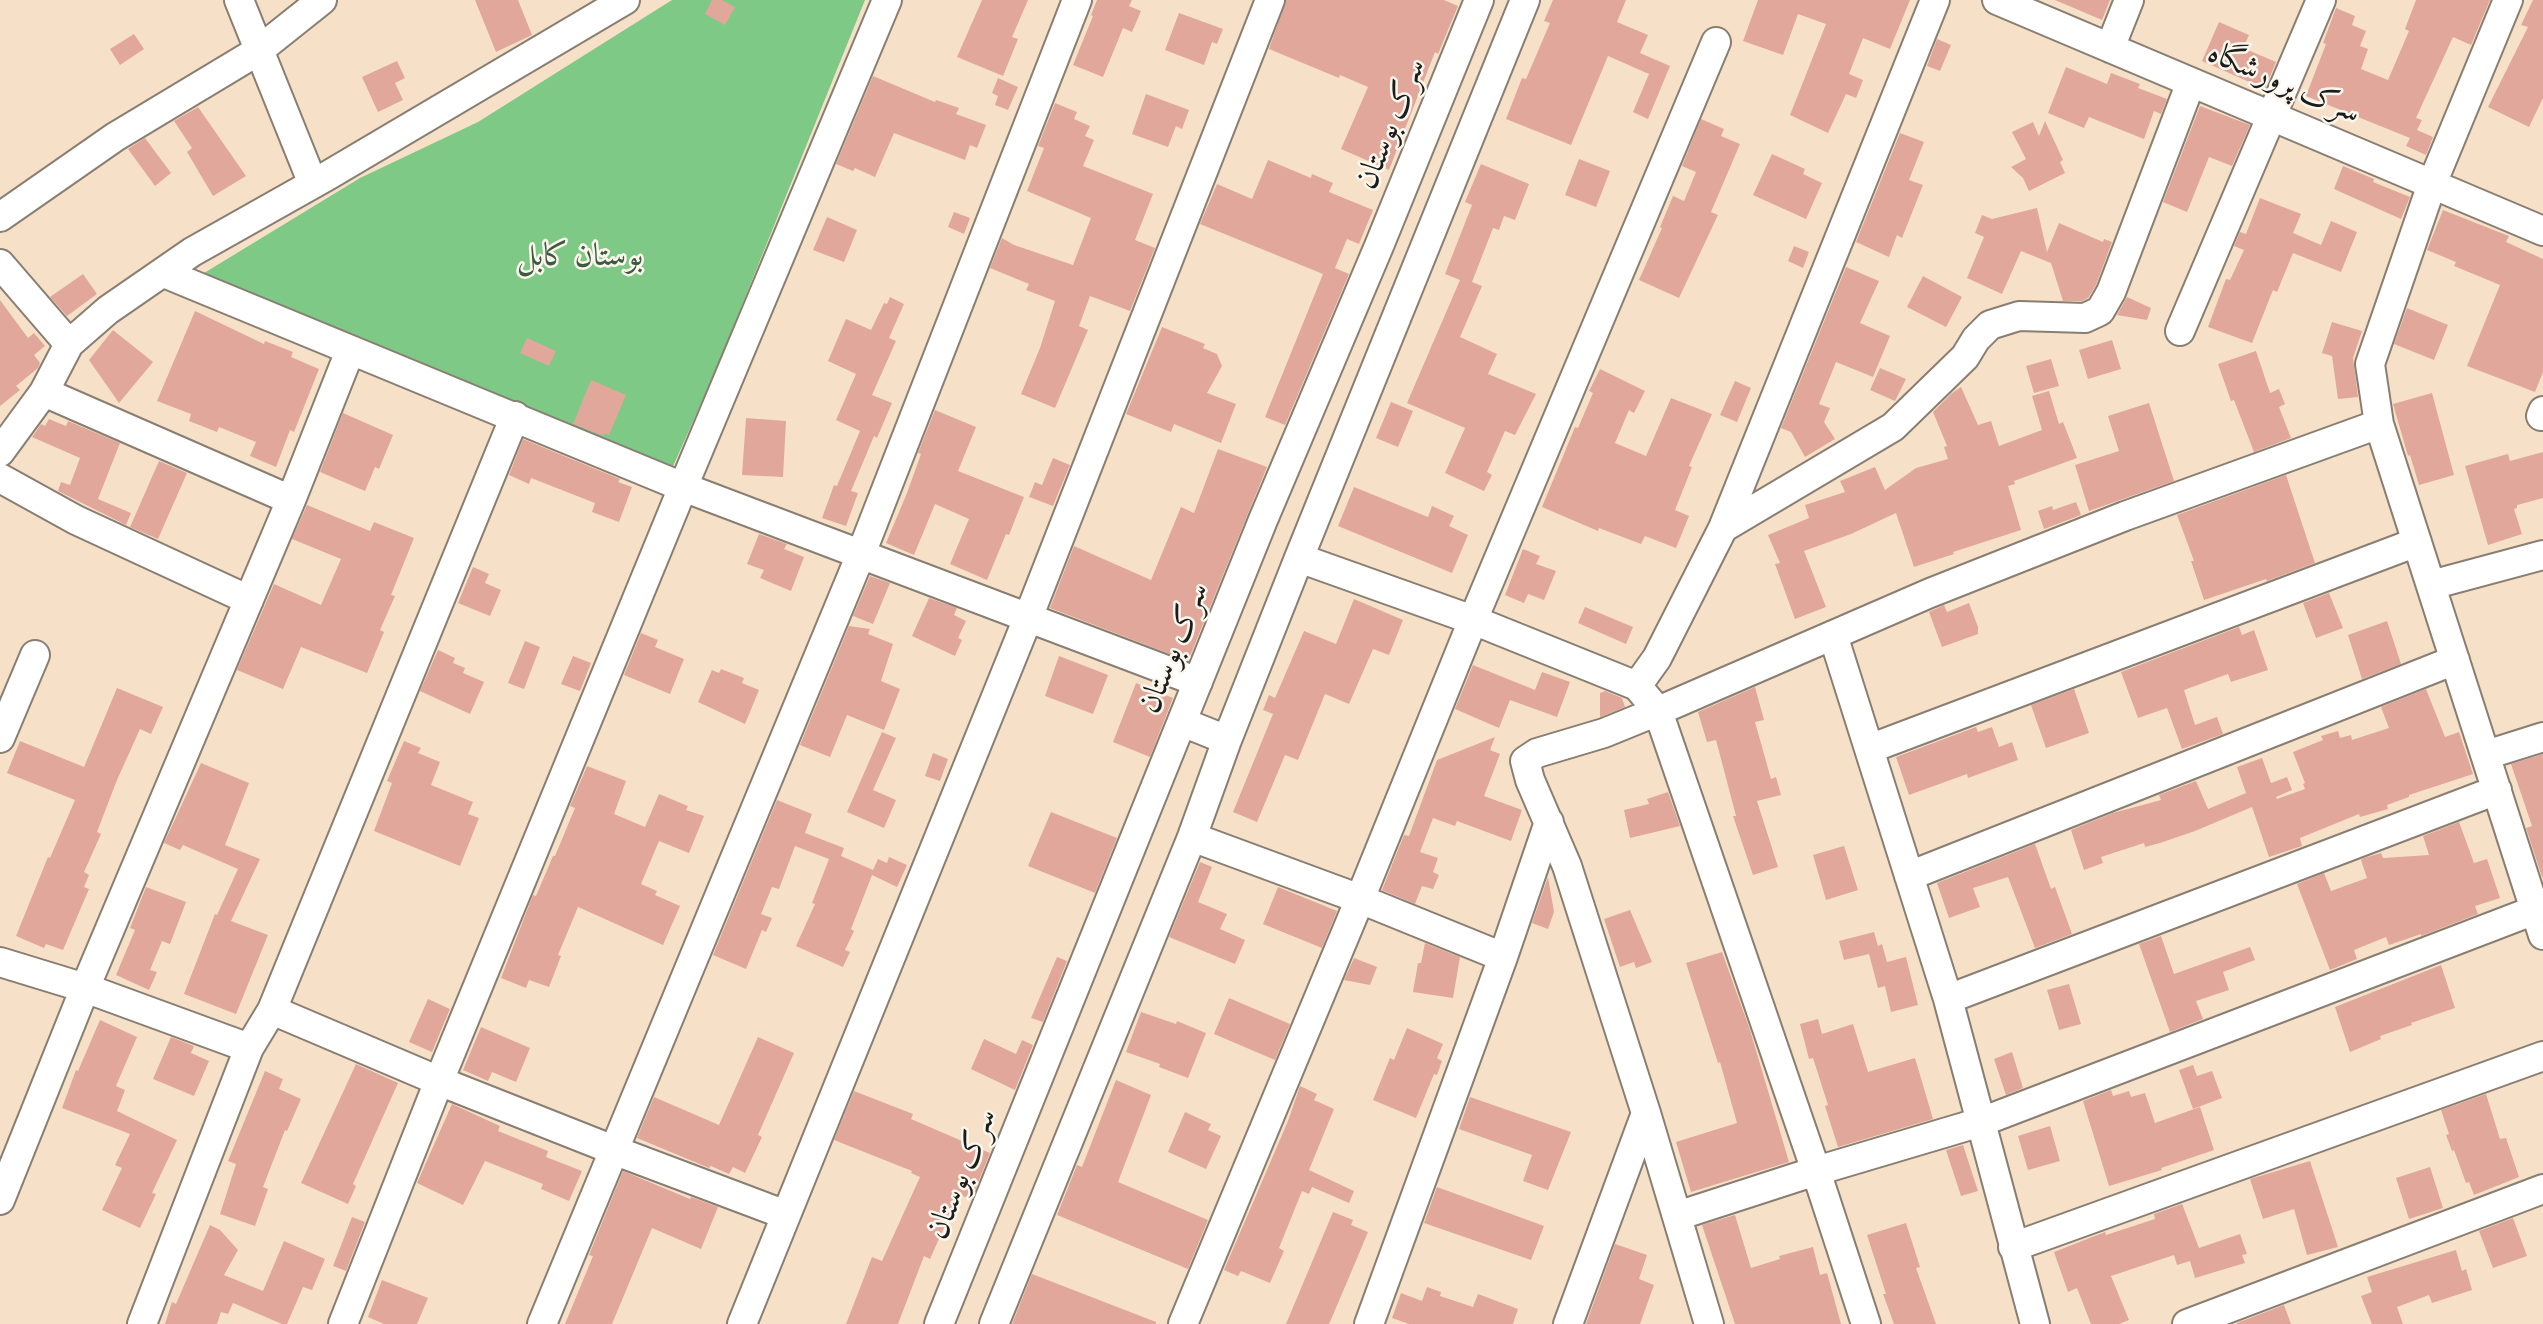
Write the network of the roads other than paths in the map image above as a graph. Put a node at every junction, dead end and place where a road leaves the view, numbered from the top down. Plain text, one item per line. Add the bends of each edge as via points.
1 (239, 0) edge
2 (322, 0) edge
3 (625, 0) edge
4 (887, 0) edge
5 (1077, 0) edge
6 (1270, 0) edge
7 (1479, 0) edge
8 (1525, 0) edge
9 (1935, 0) edge
10 (1997, 0) edge
11 (2129, 0) edge
12 (2321, 0) edge
13 (2508, 0) edge
14 (1716, 42) dead end
15 (2110, 48) junction
16 (258, 51) junction
17 (2191, 82) junction
18 (2273, 117) junction
19 (313, 184) junction
20 (2432, 184) junction
21 (0, 217) edge
22 (2543, 231) edge
23 (0, 264) edge
24 (164, 273) junction
25 (2180, 331) dead end
26 (69, 344) junction
27 (350, 351) junction
28 (44, 392) junction
29 (515, 416) junction
30 (2379, 424) junction
31 (0, 452) edge
32 (0, 478) edge
33 (682, 487) junction
34 (291, 500) junction
35 (1723, 528) junction
36 (2417, 542) junction
37 (861, 554) junction
38 (2543, 555) edge
39 (1298, 558) junction
40 (2431, 585) junction
41 (249, 600) junction
42 (1028, 618) junction
43 (1473, 620) junction
44 (1833, 635) junction
45 (35, 655) dead end
46 (2455, 660) junction
47 (1198, 682) junction
48 (1637, 686) junction
49 (1658, 711) junction
50 (1182, 722) junction
51 (2543, 737) edge
52 (0, 738) edge
53 (1227, 740) junction
54 (1869, 749) junction
55 (2486, 755) junction
56 (2497, 790) junction
57 (1549, 822) junction
58 (1192, 837) junction
59 (1909, 876) junction
60 (1360, 899) junction
61 (2539, 922) edge
62 (1503, 957) junction
63 (0, 962) edge
64 (85, 988) junction
65 (1948, 999) junction
66 (272, 1010) junction
67 (249, 1048) junction
68 (2543, 1056) edge
69 (439, 1081) junction
70 (1646, 1113) junction
71 (1981, 1122) junction
72 (616, 1151) junction
73 (1816, 1171) junction
74 (2543, 1189) edge
75 (0, 1200) edge
76 (786, 1215) junction
77 (1677, 1216) junction
78 (2013, 1247) junction
79 (142, 1324) edge
80 (343, 1324) edge
81 (542, 1324) edge
82 (742, 1324) edge
83 (939, 1324) edge
84 (994, 1324) edge
85 (1183, 1324) edge
86 (1369, 1324) edge
87 (1568, 1324) edge
88 (1709, 1324) edge
89 (1866, 1324) edge
90 (2035, 1324) edge
91 (2187, 1324) edge

1 - 16 street
2 - 16 street
3 - 19 street
4 - 33 street
5 - 37 street
6 - 42 street
7 - 47 street, سرک بوستان
8 - 39 street
9 - 35 street
10 - 15 street, سرک پرورشگاه
11 - 15 street
12 - 18 street
13 - 20 street
14 - 43 street
15 - 17 street, سرک پرورشگاه
16 - 19 street
16 - 21 street via 115,136
17 - 18 street, سرک پرورشگاه
17 - 35 street via 2100,311 2085,318 2019,316 1990,325 1965,357 1893,427
18 - 20 street, سرک پرورشگاه
18 - 25 street
19 - 24 street via 192,252
20 - 22 street, سرک پرورشگاه
20 - 30 street via 2370,364
23 - 26 street
24 - 26 street via 108,310
24 - 27 street
26 - 28 street
27 - 29 street
27 - 34 street
28 - 31 street
28 - 34 street
29 - 33 street
29 - 66 street
30 - 36 street
30 - 44 street via 2125,516
32 - 41 street via 76,520
33 - 37 street
33 - 69 street
34 - 41 street
35 - 48 street via 1657,658
36 - 40 street
36 - 54 street
37 - 42 street
37 - 72 street
38 - 40 street
39 - 43 street
39 - 53 street
40 - 46 street
41 - 64 street
42 - 47 street
42 - 76 street
43 - 48 street
43 - 60 street
44 - 49 street
44 - 54 street
45 - 52 street
46 - 55 street
46 - 59 street
47 - 50 street, سرک بوستان
48 - 49 street
49 - 57 street via 1525,761
49 - 73 street
50 - 53 street
50 - 83 street, سرک بوستان
51 - 55 street
53 - 58 street
54 - 59 street
55 - 56 street
56 - 61 street
56 - 65 street
57 - 62 street
57 - 70 street
58 - 60 street
58 - 84 street
59 - 65 street
60 - 62 street
60 - 85 street
61 - 71 street
62 - 86 street
63 - 64 street
64 - 67 street
64 - 75 street
65 - 71 street
66 - 67 street
66 - 69 street
67 - 79 street
68 - 78 street
69 - 72 street
69 - 80 street
70 - 77 street
70 - 87 street
71 - 73 street
71 - 78 street
72 - 76 street
72 - 81 street
73 - 77 street
73 - 89 street
74 - 91 street
76 - 82 street
77 - 88 street
78 - 90 street

